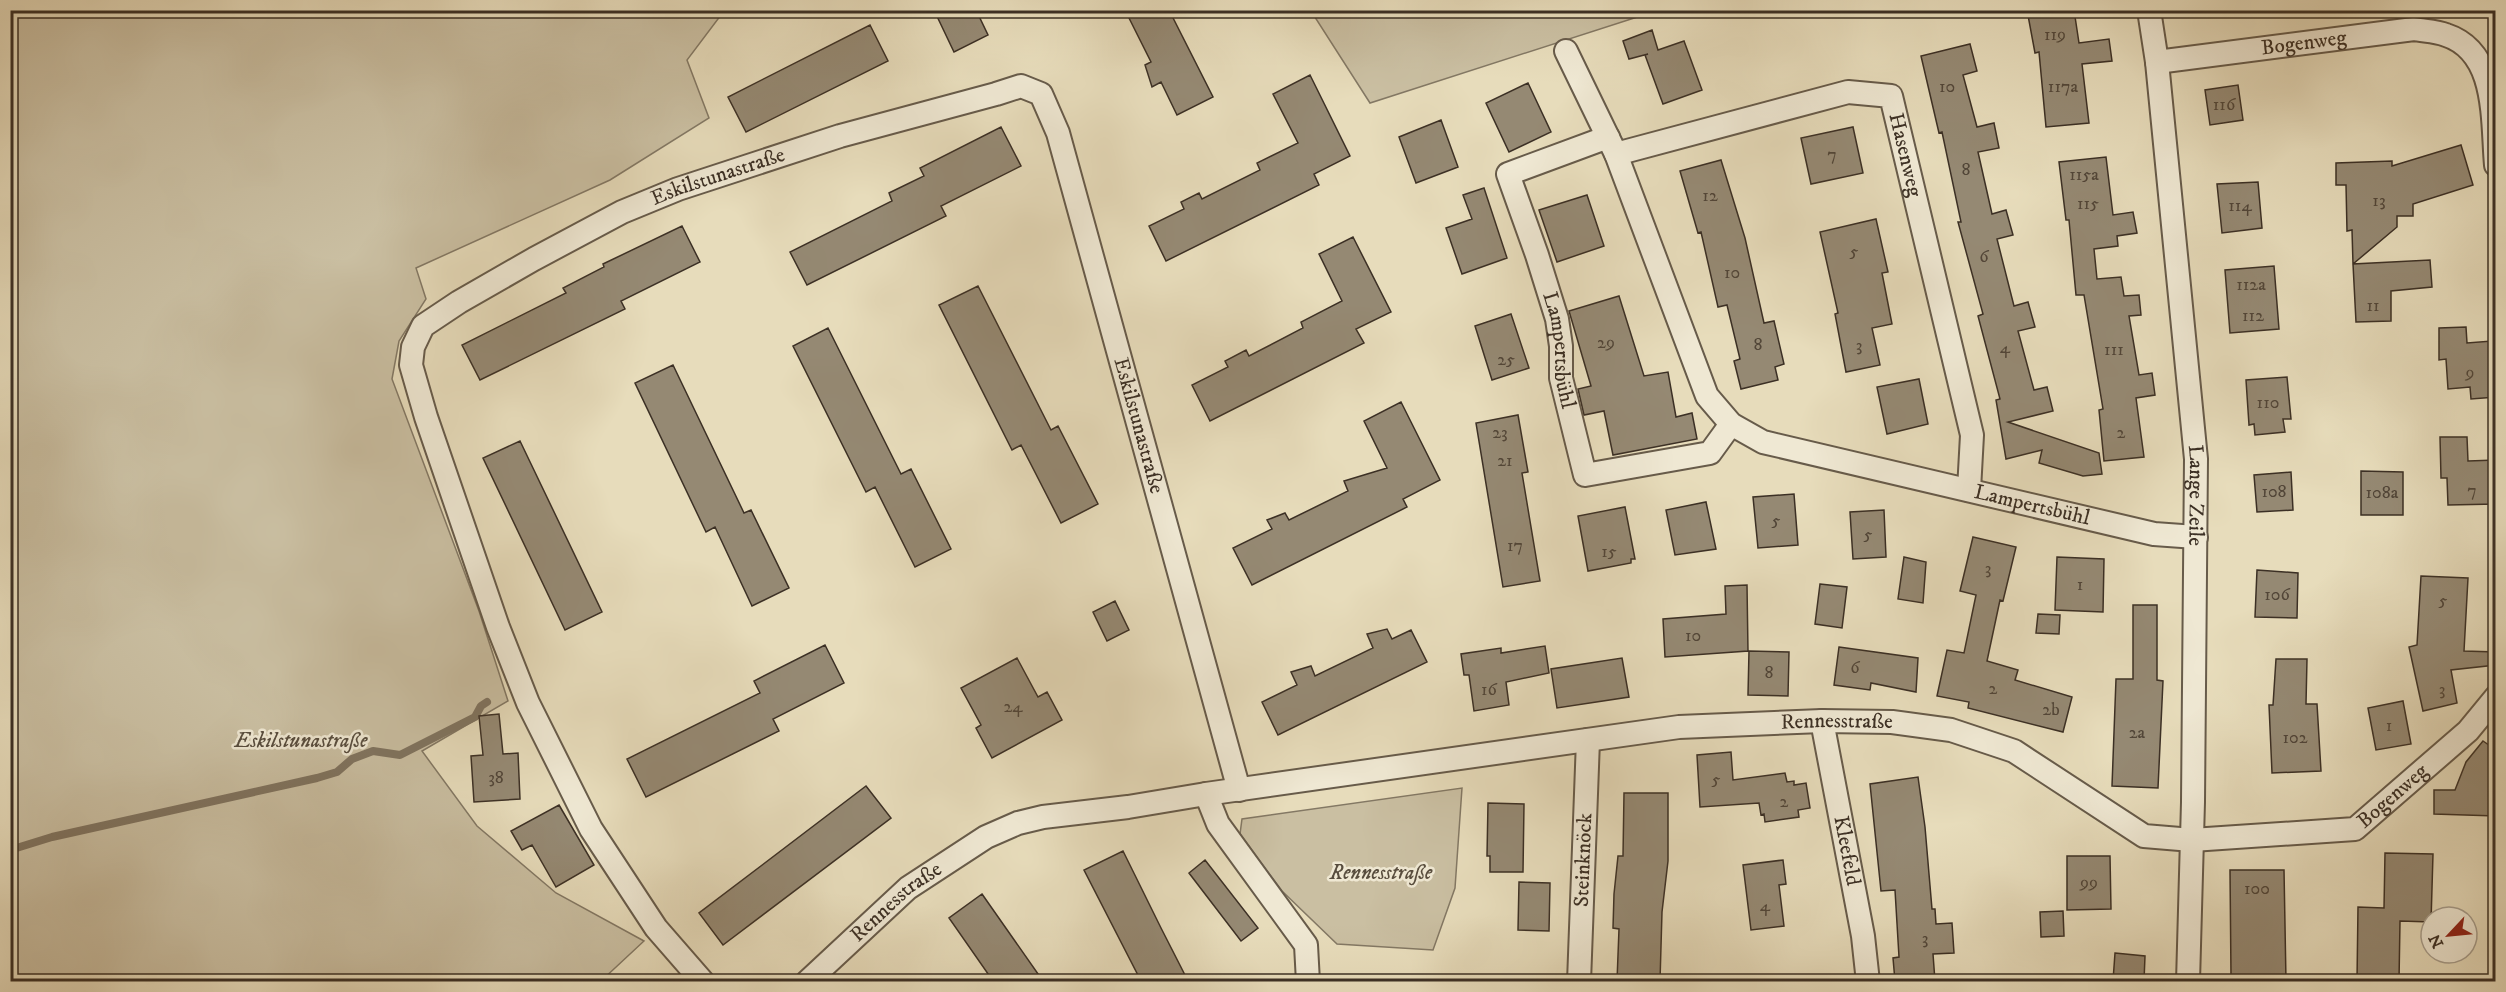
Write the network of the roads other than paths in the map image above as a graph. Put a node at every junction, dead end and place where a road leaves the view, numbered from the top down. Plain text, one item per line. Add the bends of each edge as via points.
1 (2149, 10) edge
2 (1566, 51) dead end
3 (2157, 62) junction
4 (1612, 145) junction
5 (2496, 165) edge
6 (1731, 424) junction
7 (1969, 490) junction
8 (2196, 537) junction
9 (2496, 698) edge
10 (1822, 721) junction
11 (1588, 740) junction
12 (1239, 790) junction
13 (1206, 794) junction
14 (2192, 840) junction
15 (703, 981) edge
16 (807, 981) edge
17 (1308, 981) edge
18 (1579, 981) edge
19 (1868, 981) edge
20 (2188, 981) edge

1 - 3 street, Lange Zeile
2 - 4 street, Lampertsbühl
3 - 5 street, Bogenweg via 2414,29 2446,35 2466,46 2482,67 2491,97
3 - 8 street, Lange Zeile via 2196,459
4 - 6 street, Lampertsbühl via 1707,396
4 - 6 street, Lampertsbühl via 1508,174 1557,319 1561,378 1585,475 1710,453
4 - 7 street, Hasenweg via 1848,92 1891,96 1972,435
6 - 7 street, Lampertsbühl via 1763,442
7 - 8 street, Lampertsbühl via 2154,534
8 - 14 street, Lange Zeile
9 - 14 street, Bogenweg via 2468,731 2355,829
10 - 11 street, Rennesstraße via 1679,727
10 - 14 street, Rennesstraße via 1892,722 1951,730 2014,751 2144,836
10 - 19 street, Kleefeld
11 - 12 street, Rennesstraße
11 - 18 street, Steinknöck
12 - 13 street, Rennesstraße
12 - 15 street, Eskilstunastraße via 1058,134 1041,94 1021,86 840,136 678,189 622,212 423,326 413,347 411,365 528,703 591,829 656,928
13 - 16 street, Rennesstraße via 1042,817 986,837 908,888
13 - 17 street via 1218,824 1306,945
14 - 20 street, Lange Zeile

